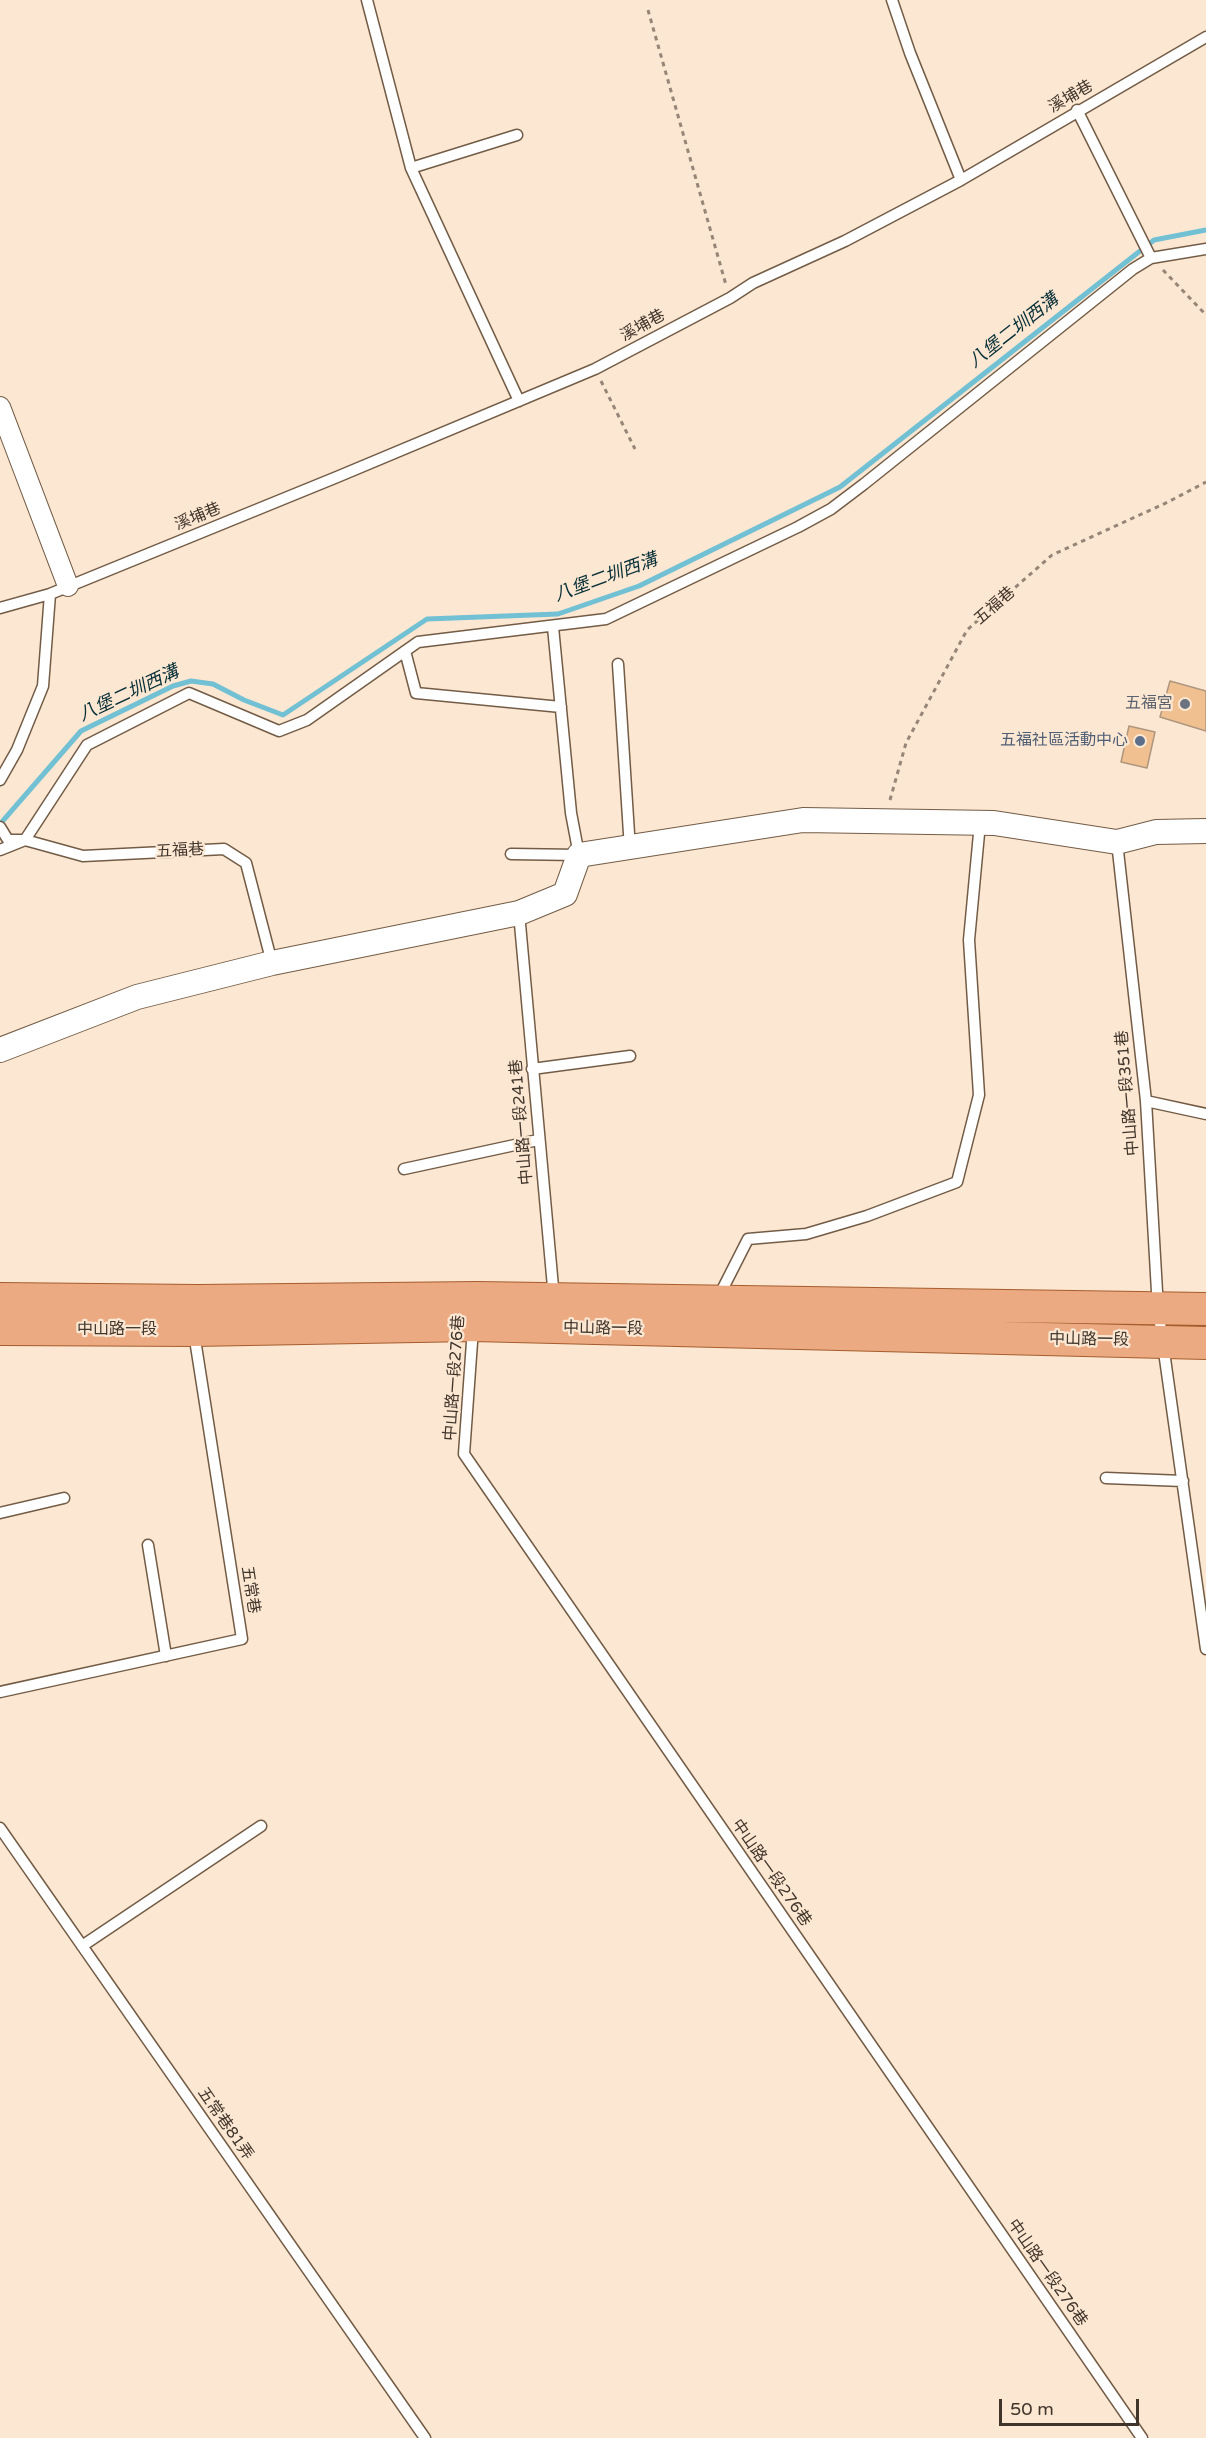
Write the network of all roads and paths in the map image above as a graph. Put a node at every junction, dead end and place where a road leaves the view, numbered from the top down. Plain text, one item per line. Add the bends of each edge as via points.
1 (367, 0) edge
2 (892, 0) edge
3 (648, 10) dead end
4 (1206, 37) edge
5 (1077, 110) junction
6 (517, 135) dead end
7 (411, 168) junction
8 (961, 180) junction
9 (1206, 249) edge
10 (1151, 258) junction
11 (730, 298) junction
12 (1206, 315) edge
13 (596, 369) junction
14 (519, 401) junction
15 (0, 407) edge
16 (635, 450) dead end
17 (1206, 482) edge
18 (59, 590) junction
19 (0, 608) edge
20 (553, 627) junction
21 (405, 651) junction
22 (618, 664) dead end
23 (561, 707) junction
24 (0, 780) edge
25 (884, 822) junction
26 (980, 823) junction
27 (0, 827) edge
28 (1206, 831) edge
29 (25, 840) junction
30 (1117, 842) junction
31 (630, 849) junction
32 (0, 850) edge
33 (512, 854) dead end
34 (579, 855) junction
35 (519, 913) junction
36 (272, 963) junction
37 (0, 1050) edge
38 (630, 1056) dead end
39 (532, 1069) junction
40 (1146, 1101) junction
41 (1206, 1114) edge
42 (538, 1140) junction
43 (404, 1169) dead end
44 (0, 1299) edge
45 (717, 1301) junction
46 (1158, 1309) junction
47 (1206, 1309) edge
48 (475, 1311) junction
49 (555, 1313) junction
50 (196, 1316) junction
51 (0, 1329) edge
52 (1163, 1342) junction
53 (1206, 1343) edge
54 (1106, 1478) dead end
55 (1183, 1481) junction
56 (64, 1498) dead end
57 (0, 1513) edge
58 (148, 1545) dead end
59 (1206, 1646) edge
60 (166, 1656) junction
61 (0, 1692) edge
62 (261, 1826) dead end
63 (0, 1828) edge
64 (82, 1946) junction
65 (425, 2438) edge
66 (1142, 2438) edge

1 - 7 lane
2 - 8 lane
3 - 11 path
4 - 5 lane, 溪埔巷
5 - 8 lane, 溪埔巷
5 - 10 lane
6 - 7 lane
7 - 14 lane
8 - 11 lane, 溪埔巷
9 - 10 lane
10 - 12 path
10 - 20 lane via 831,509 606,619
11 - 13 lane, 溪埔巷
13 - 14 lane, 溪埔巷
13 - 16 path
14 - 18 lane, 溪埔巷
15 - 18 street
17 - 25 path, 五福巷 via 1052,555 967,630 906,743
18 - 19 lane, 溪埔巷
18 - 24 lane via 43,686 18,750
20 - 21 lane via 418,642
20 - 23 lane
21 - 23 lane via 416,693
21 - 29 lane via 307,720 279,731 189,693 87,745
22 - 31 lane
23 - 34 lane
25 - 26 street
25 - 31 street via 803,820
26 - 30 street
26 - 45 lane via 969,940 979,1095 957,1182 806,1234 748,1239
27 - 29 lane, 五福巷 via 8,840
28 - 30 street via 1156,832
29 - 32 lane
29 - 36 lane, 五福巷 via 83,856 224,849 246,863
30 - 40 lane, 中山路一段351巷
31 - 34 street
33 - 34 lane
34 - 35 street via 565,894
35 - 36 street
35 - 39 lane, 中山路一段241巷
36 - 37 street via 137,997
38 - 39 lane
39 - 42 lane, 中山路一段241巷
40 - 41 lane
40 - 46 lane, 中山路一段351巷
42 - 43 lane
42 - 49 lane, 中山路一段241巷
44 - 50 main road, 中山路一段
45 - 46 main road, 中山路一段
45 - 49 main road, 中山路一段
46 - 47 main road, 中山路一段
46 - 52 lane, 中山路一段351巷
48 - 49 main road, 中山路一段
48 - 50 main road, 中山路一段
48 - 66 lane, 中山路一段276巷 via 464,1454
49 - 52 main road, 中山路一段
50 - 51 main road, 中山路一段
50 - 60 lane, 五常巷 via 242,1639
52 - 53 main road, 中山路一段
52 - 55 lane, 中山路一段351巷
54 - 55 lane
55 - 59 lane, 中山路一段351巷
56 - 57 lane
58 - 60 lane
60 - 61 lane, 五常巷
62 - 64 lane
63 - 64 lane, 五常巷81弄
64 - 65 lane, 五常巷81弄

